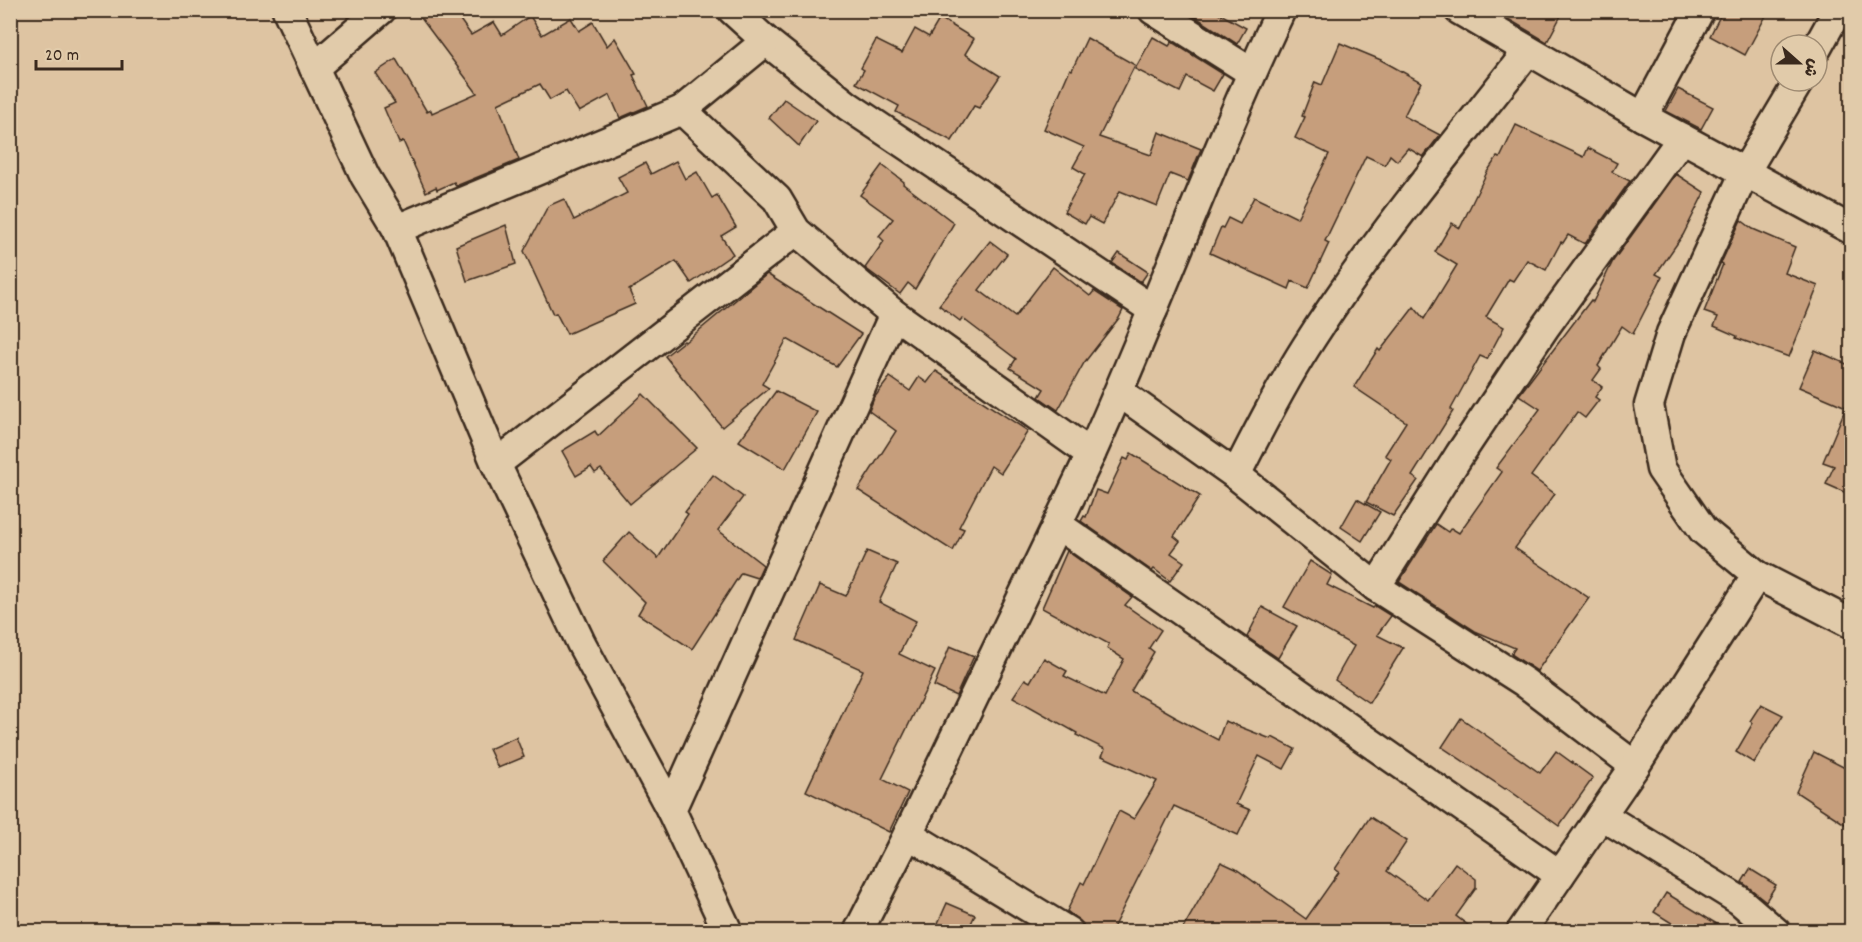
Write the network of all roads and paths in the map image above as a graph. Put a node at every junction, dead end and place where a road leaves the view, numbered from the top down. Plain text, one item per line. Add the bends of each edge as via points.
1 (287, 10) edge
2 (381, 10) edge
3 (732, 10) edge
4 (1154, 10) edge
5 (1281, 10) edge
6 (1459, 10) edge
7 (1700, 10) edge
8 (1838, 10) edge
9 (1825, 33) edge
10 (766, 41) junction
11 (1528, 51) junction
12 (314, 68) junction
13 (1251, 72) junction
14 (1792, 93) edge
15 (681, 111) junction
16 (1643, 117) junction
17 (1682, 138) junction
18 (1745, 172) junction
19 (397, 229) junction
20 (1851, 230) edge
21 (796, 231) junction
22 (1153, 310) junction
23 (894, 314) junction
24 (1119, 392) junction
25 (1090, 454) junction
26 (496, 464) junction
27 (1236, 475) junction
28 (1058, 525) junction
29 (1757, 575) junction
30 (1376, 587) junction
31 (1851, 624) edge
32 (1635, 766) junction
33 (671, 810) junction
34 (1601, 815) junction
35 (908, 834) junction
36 (1560, 875) junction
37 (728, 932) edge
38 (858, 932) edge
39 (1069, 932) edge
40 (1521, 932) edge
41 (1776, 932) edge

1 - 12 street
2 - 12 street
3 - 10 street
4 - 13 street
5 - 13 street
6 - 11 street
7 - 16 street
8 - 9 street
10 - 15 street
10 - 22 street via 848,106
11 - 16 street
11 - 27 street via 1409,203 1307,346
12 - 19 street via 365,176
13 - 22 street
14 - 18 street
15 - 19 street
15 - 21 street via 777,199
16 - 17 street
17 - 18 street
17 - 30 street via 1545,327
18 - 20 street
18 - 29 street via 1671,333 1648,405 1661,470 1702,530
19 - 26 street
21 - 23 street
21 - 26 street
22 - 24 street
23 - 25 street
23 - 33 street
24 - 25 street
24 - 27 street
25 - 28 street
26 - 33 street via 581,643
27 - 30 street
28 - 35 street
28 - 36 street
29 - 31 street
29 - 32 street
30 - 32 street via 1524,682
32 - 34 street
33 - 37 street
34 - 36 street
34 - 41 street via 1739,900
35 - 38 street
35 - 39 street
36 - 40 street

